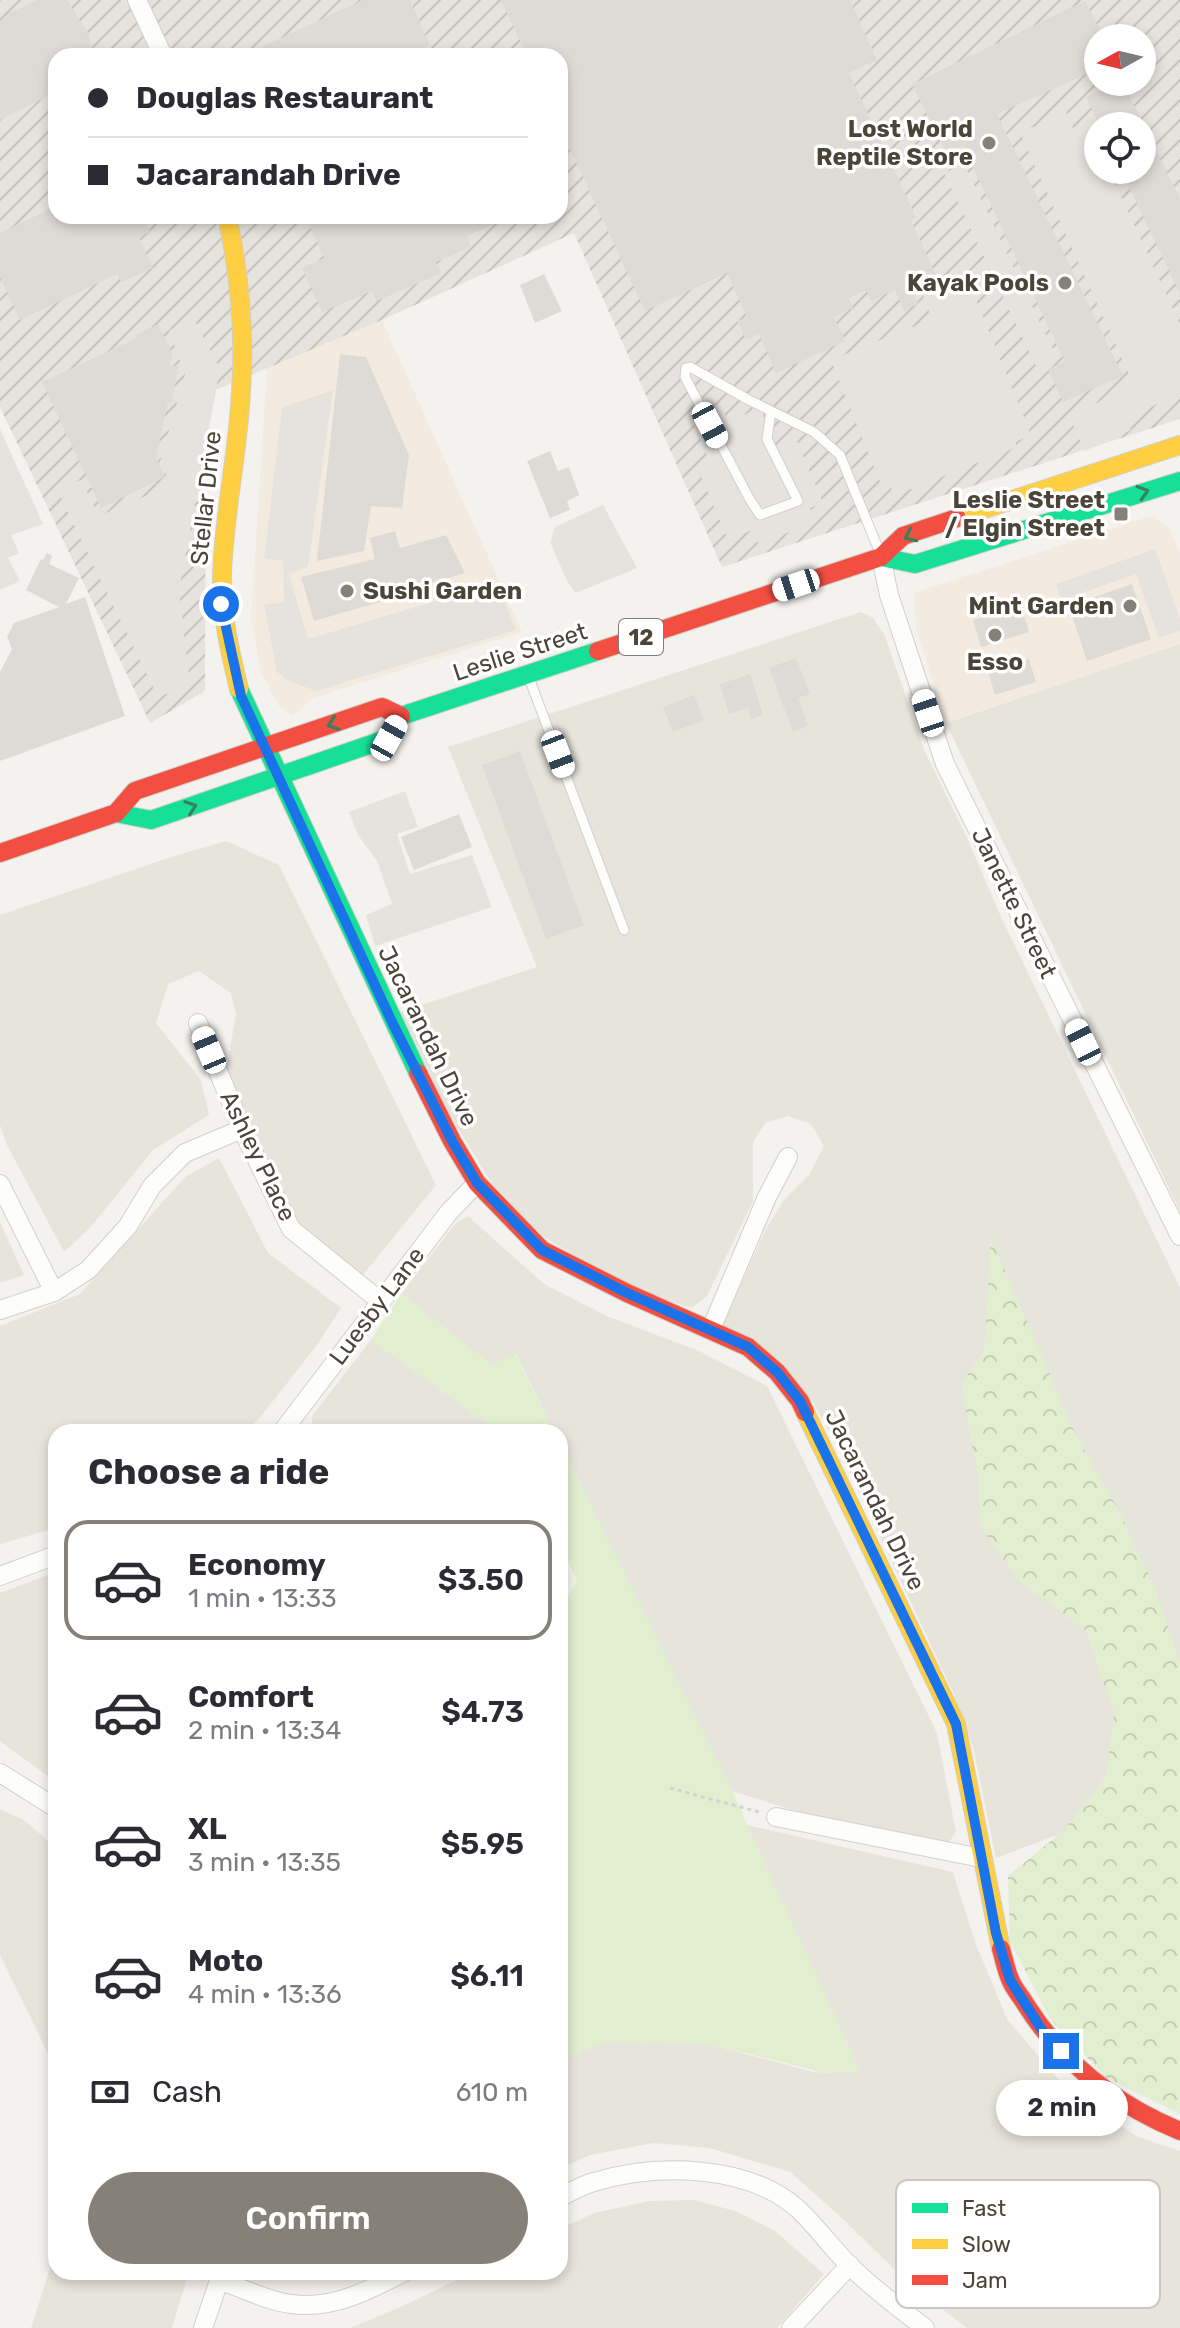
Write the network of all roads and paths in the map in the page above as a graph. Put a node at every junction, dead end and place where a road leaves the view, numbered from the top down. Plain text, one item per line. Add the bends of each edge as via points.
1 (137, 0) edge
2 (159, 48) edge
3 (229, 224) edge
4 (771, 411) junction
5 (1180, 445) edge
6 (1161, 452) junction
7 (1179, 485) edge
8 (881, 557) junction
9 (528, 674) junction
10 (401, 716) junction
11 (264, 747) junction
12 (279, 777) junction
13 (116, 813) junction
14 (0, 853) edge
15 (624, 930) dead end
16 (198, 1023) dead end
17 (242, 1129) junction
18 (788, 1157) dead end
19 (477, 1183) junction
20 (0, 1184) edge
21 (1180, 1236) edge
22 (54, 1292) junction
23 (380, 1301) junction
24 (0, 1310) edge
25 (711, 1329) junction
26 (290, 1424) edge
27 (48, 1558) edge
28 (0, 1576) edge
29 (0, 1773) edge
30 (670, 1788) dead end
31 (48, 1803) edge
32 (776, 1817) joint
33 (981, 1858) junction
34 (1180, 2131) edge
35 (568, 2193) edge
36 (850, 2265) junction
37 (220, 2280) edge
38 (231, 2280) edge
39 (386, 2280) edge
40 (896, 2304) edge
41 (901, 2308) edge
42 (203, 2328) edge
43 (791, 2328) edge
44 (925, 2328) edge

1 - 2 street
3 - 11 street, Stellar Drive via 242,284 245,358 221,604 241,696
4 - 4 lane via 686,368 685,377 760,515 798,501 767,439
4 - 8 lane via 814,432 840,455
5 - 6 street, Leslie Street / 12
6 - 7 street
6 -> 8 street, Leslie Street / 12 via 903,536
8 -> 7 street, Leslie Street / 12 via 915,564
8 - 9 street, Leslie Street / 12
8 - 21 street, Janette Street via 945,764
9 - 10 street, Leslie Street / 12
9 - 15 lane
10 -> 11 street, Leslie Street / 12 via 382,707
10 - 12 street, Leslie Street / 12 via 389,738
11 - 12 street, Stellar Drive
11 - 13 street, Leslie Street / 12 via 135,791
13 -> 12 street, Leslie Street / 12 via 151,820
12 - 19 street, Jacarandah Drive via 392,1022
13 - 14 street, Leslie Street / 12
16 - 17 street, Ashley Place
17 - 22 street via 185,1153 152,1186 128,1226 88,1270
17 - 23 street, Ashley Place via 291,1229
18 - 25 street
19 - 23 street, Luesby Lane
19 - 25 street, Jacarandah Drive via 542,1250
20 - 22 street
22 - 24 street
23 - 26 street, Luesby Lane
25 - 33 street, Jacarandah Drive via 748,1347 800,1401 956,1724
27 - 28 street
29 - 31 street
30 - 32 path
32 - 33 street
33 - 34 street, Jacarandah Drive via 1010,1980 1042,2030 1106,2091
35 - 36 street via 592,2182 634,2174 688,2170 739,2177 766,2187 798,2209
36 - 40 street
36 - 43 street
37 - 42 street
38 - 39 street via 290,2304 313,2304 339,2301
41 - 44 street

